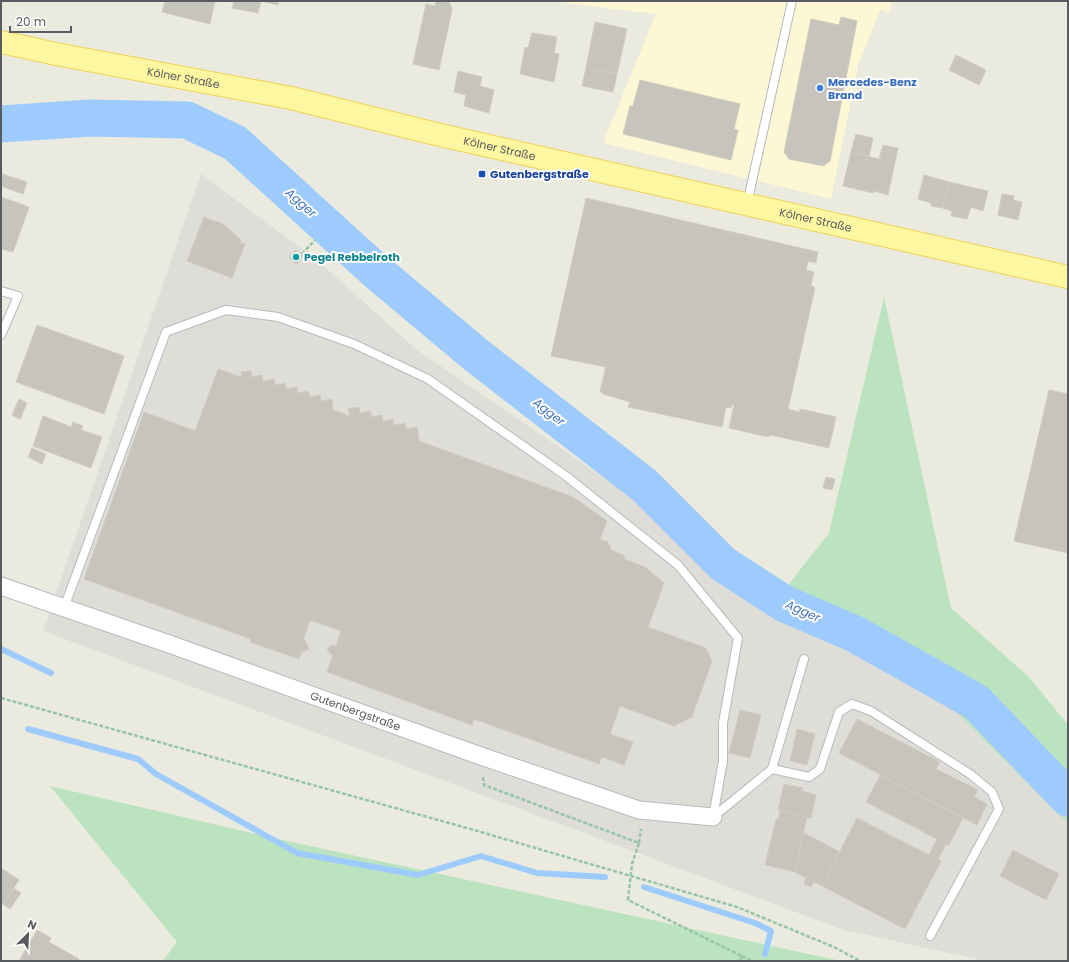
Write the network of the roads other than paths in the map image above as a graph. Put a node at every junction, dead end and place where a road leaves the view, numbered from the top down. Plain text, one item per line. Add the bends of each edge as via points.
1 (792, 1) edge
2 (1, 42) edge
3 (746, 205) junction
4 (1068, 277) edge
5 (1, 291) edge
6 (1, 335) edge
7 (1, 586) edge
8 (64, 608) junction
9 (804, 659) dead end
10 (772, 769) junction
11 (713, 817) junction
12 (930, 936) dead end

1 - 3 lane
2 - 3 main road, Kölner Straße via 291,98
3 - 4 main road, Kölner Straße
5 - 6 lane via 18,296
7 - 8 street, Gutenbergstraße
8 - 11 street, Gutenbergstraße via 639,810
8 - 11 lane via 166,332 226,310 278,317 354,344 428,379 566,476 678,565 738,638 722,723 723,762
9 - 10 lane
10 - 11 lane
10 - 12 lane via 809,777 820,769 839,712 852,704 871,711 970,774 992,792 1000,809

